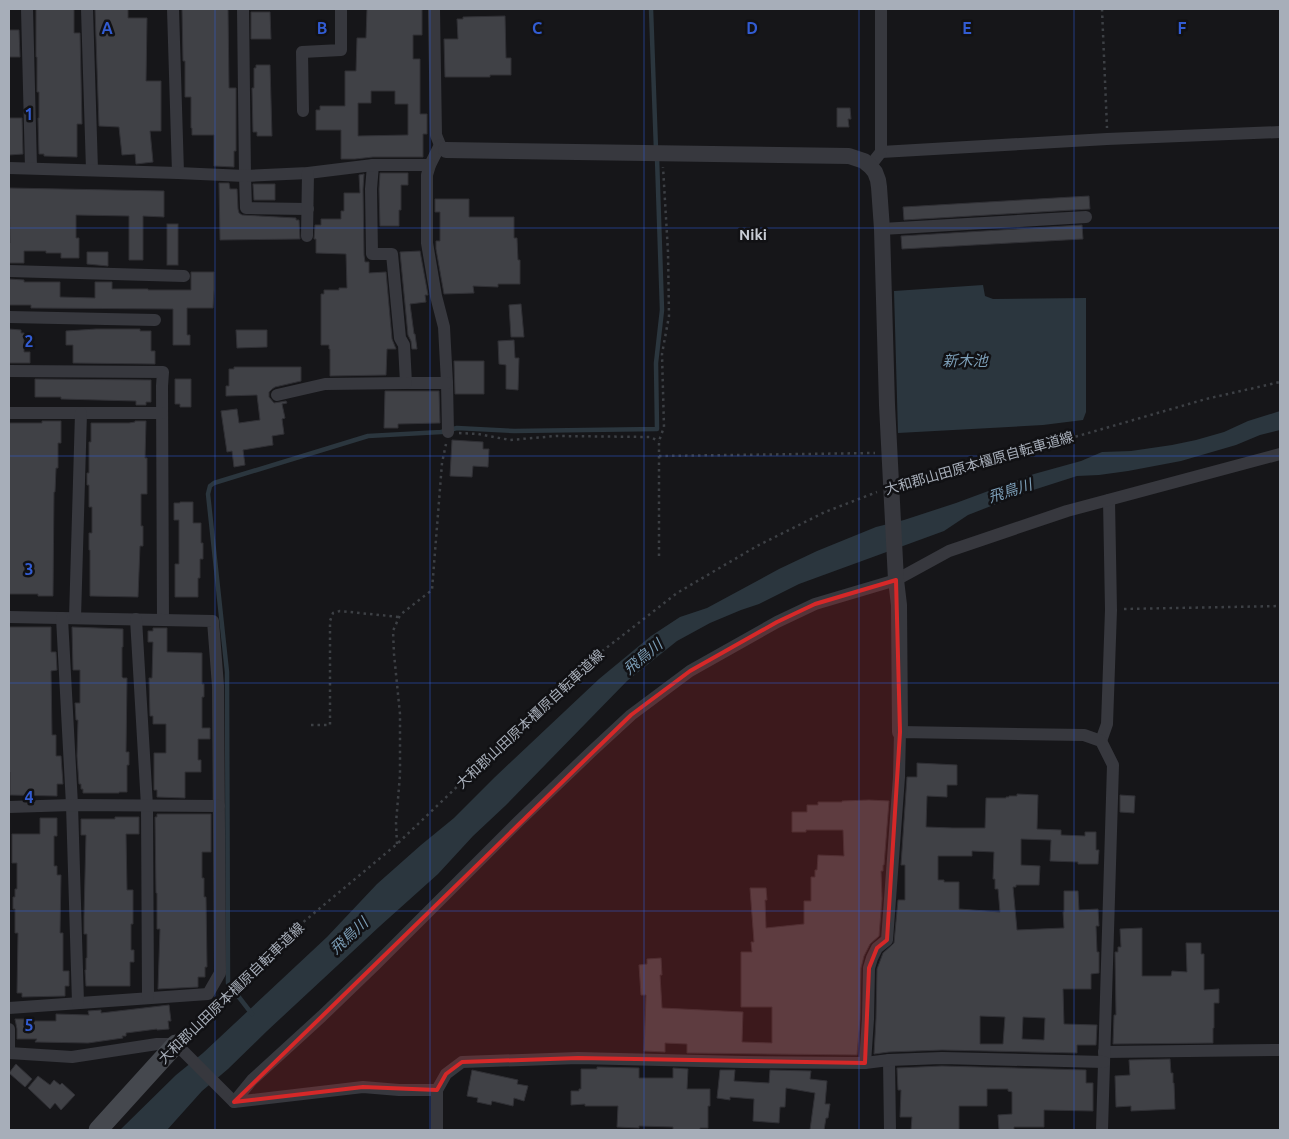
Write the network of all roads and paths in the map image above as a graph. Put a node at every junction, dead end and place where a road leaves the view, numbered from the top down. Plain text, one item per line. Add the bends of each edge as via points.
1 (27, 9) edge
2 (87, 9) edge
3 (173, 9) edge
4 (243, 9) edge
5 (341, 9) edge
6 (434, 9) edge
7 (881, 9) edge
8 (1102, 9) edge
9 (303, 110) dead end
10 (1280, 132) edge
11 (1107, 139) junction
12 (443, 148) junction
13 (881, 152) junction
14 (664, 153) junction
15 (373, 165) junction
16 (430, 165) junction
17 (870, 166) junction
18 (9, 168) edge
19 (31, 168) junction
20 (92, 170) junction
21 (178, 173) junction
22 (308, 173) junction
23 (245, 176) junction
24 (308, 209) junction
25 (1086, 217) dead end
26 (882, 229) junction
27 (307, 236) dead end
28 (9, 271) edge
29 (184, 276) dead end
30 (9, 317) edge
31 (155, 320) dead end
32 (9, 371) edge
33 (1280, 382) edge
34 (406, 383) junction
35 (447, 383) junction
36 (277, 395) dead end
37 (9, 413) edge
38 (80, 413) junction
39 (162, 413) junction
40 (448, 432) junction
41 (659, 441) junction
42 (889, 453) junction
43 (1280, 454) edge
44 (659, 456) junction
45 (891, 494) junction
46 (1109, 500) junction
47 (659, 556) dead end
48 (896, 576) junction
49 (1280, 606) edge
50 (1111, 610) junction
51 (399, 616) junction
52 (9, 617) edge
53 (69, 618) junction
54 (136, 619) junction
55 (163, 620) junction
56 (311, 725) dead end
57 (900, 732) junction
58 (1101, 741) junction
59 (72, 805) junction
60 (147, 806) junction
61 (219, 806) junction
62 (9, 808) edge
63 (397, 844) junction
64 (148, 998) junction
65 (78, 1003) junction
66 (9, 1008) edge
67 (9, 1029) edge
68 (179, 1046) junction
69 (1280, 1050) edge
70 (9, 1053) edge
71 (1104, 1057) junction
72 (889, 1060) junction
73 (865, 1063) junction
74 (437, 1090) junction
75 (231, 1100) junction
76 (98, 1130) edge
77 (437, 1130) edge
78 (890, 1130) edge
79 (1102, 1130) edge

1 - 19 street
2 - 20 street
3 - 21 street
4 - 23 street
5 - 9 street via 341,50 302,52
6 - 12 street via 436,134
7 - 13 street
8 - 11 path
10 - 11 street
11 - 13 street
12 - 14 street
12 - 16 street
13 - 17 street
14 - 17 street via 849,156
14 - 41 path via 669,316 662,354 664,427
15 - 16 street
15 - 22 street
15 - 34 street via 372,254 392,254
16 - 35 street via 427,175 427,243 444,327
17 - 26 street via 878,180
18 - 19 street
19 - 20 street
20 - 21 street
21 - 23 street
22 - 23 street
22 - 24 street
23 - 24 street via 246,208
24 - 27 street
25 - 26 street
26 - 42 street
28 - 29 street
30 - 31 street
32 - 39 street via 163,372
33 - 45 path, 大和郡山田原本橿原自転車道線 via 1206,399 918,478
34 - 35 street
34 - 36 street via 325,384
35 - 40 street
37 - 38 street
38 - 39 street
38 - 53 street
39 - 55 street
40 - 41 path via 510,440 556,436 650,437
40 - 51 path via 442,463 432,590
41 - 44 path
42 - 44 path
42 - 45 street
43 - 46 street
44 - 47 path
45 - 48 street
45 - 63 path, 大和郡山田原本橿原自転車道線 via 825,512 757,546 677,593 587,663
46 - 48 street via 949,551
46 - 50 street
48 - 57 street
48 - 75 street via 815,604 776,622 690,671 631,714 322,1016
49 - 50 path
50 - 58 street via 1107,724
51 - 56 path via 333,613 330,622 330,724
51 - 63 path via 393,631 400,714
52 - 53 street
53 - 54 street
53 - 59 street
54 - 55 street
54 - 60 street
55 - 61 street via 213,620 218,686
57 - 58 street via 1084,735
57 - 73 street via 887,940 877,948 869,968
58 - 71 street via 1113,765
59 - 60 street
59 - 62 street
59 - 65 street
60 - 61 street
60 - 64 street
61 - 64 street via 220,973 208,994
63 - 68 path, 大和郡山田原本橿原自転車道線 via 301,924 241,980
64 - 65 street
65 - 66 street
67 - 70 street
68 - 70 street via 157,1044 72,1057
68 - 75 street
68 - 76 main road, 大和郡山田原本橿原自転車道線
69 - 71 street
71 - 72 street
71 - 79 street
72 - 73 street
72 - 78 street
73 - 74 street via 578,1058 462,1062 446,1074
74 - 75 street via 363,1087
74 - 77 street

